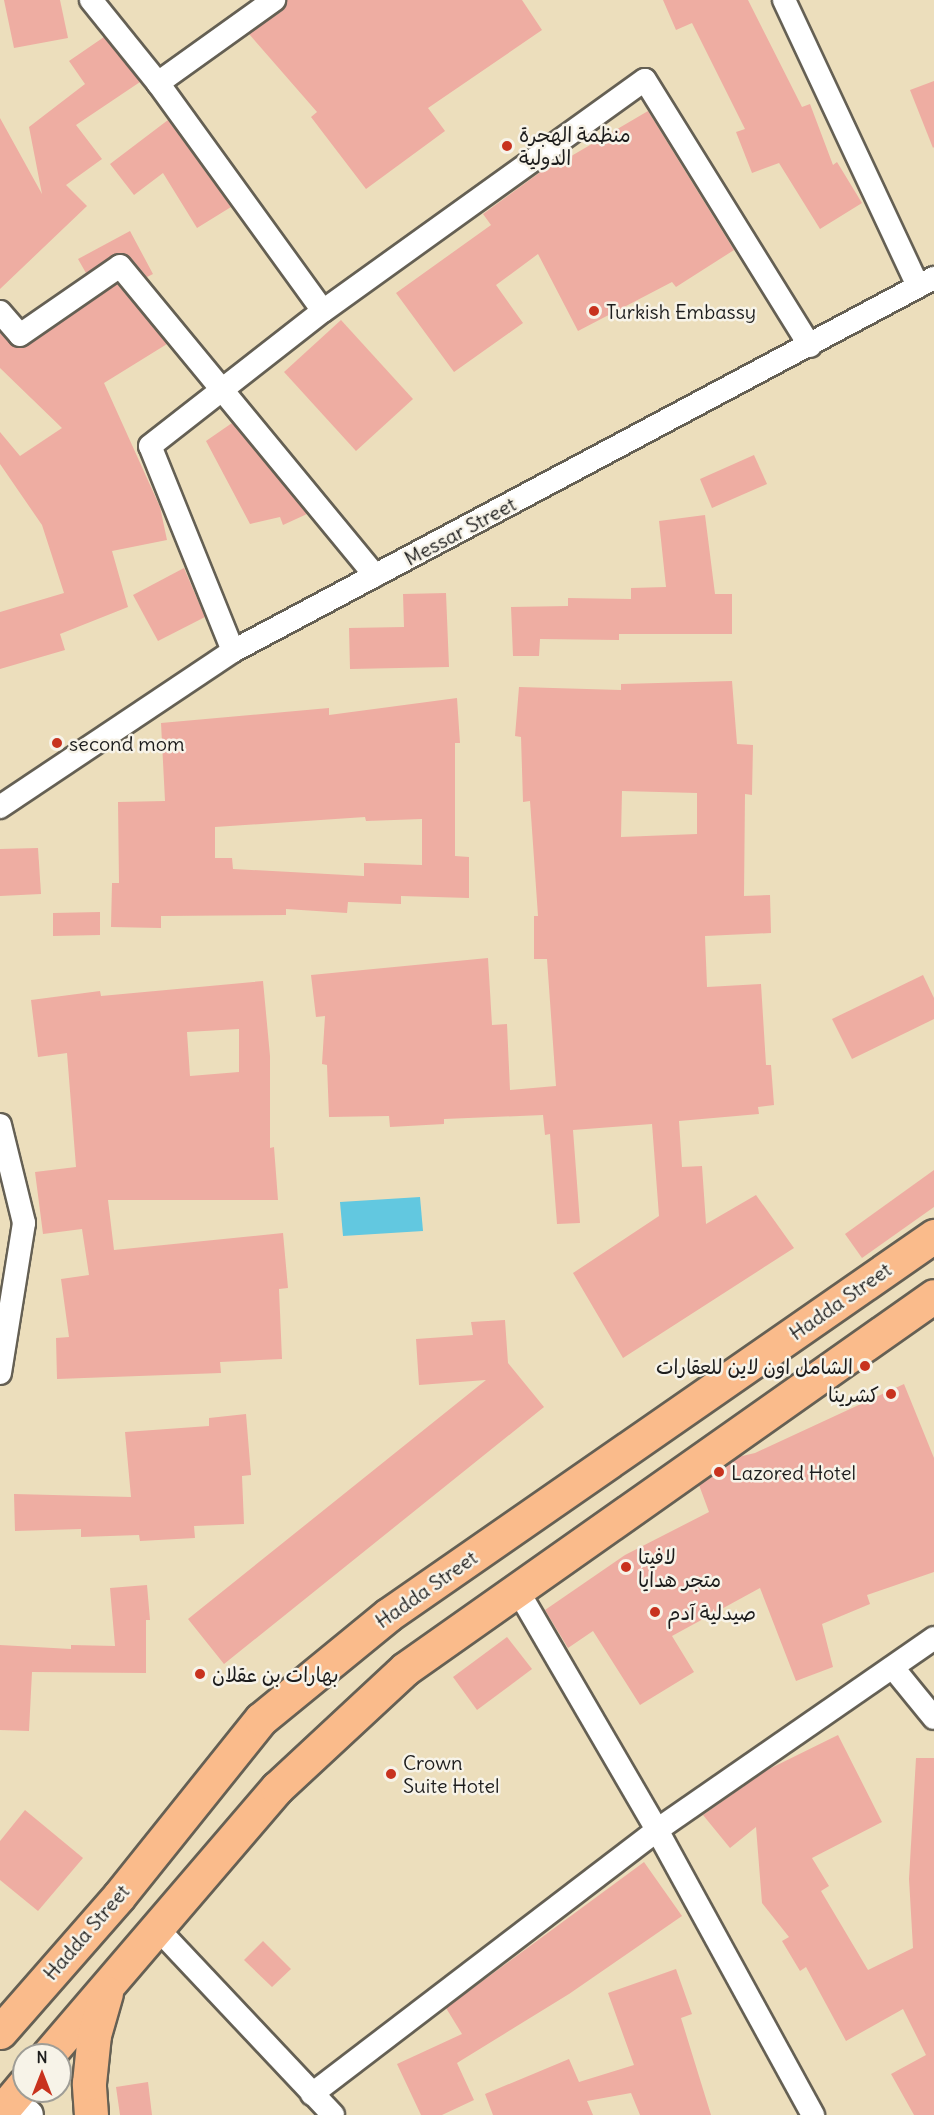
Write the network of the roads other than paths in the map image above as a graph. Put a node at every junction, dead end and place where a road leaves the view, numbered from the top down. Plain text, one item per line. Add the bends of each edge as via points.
1 (91, 0) edge
2 (274, 0) edge
3 (784, 0) edge
4 (158, 83) junction
5 (926, 282) edge
6 (323, 311) junction
7 (0, 312) edge
8 (810, 346) junction
9 (220, 391) junction
10 (375, 575) junction
11 (233, 651) junction
12 (0, 807) edge
13 (0, 1125) edge
14 (934, 1236) edge
15 (934, 1296) edge
16 (0, 1373) edge
17 (518, 1592) junction
18 (934, 1638) edge
19 (894, 1669) junction
20 (934, 1718) edge
21 (657, 1830) junction
22 (118, 1896) junction
23 (156, 1927) junction
24 (109, 1983) junction
25 (0, 2032) edge
26 (58, 2043) edge
27 (312, 2094) junction
28 (91, 2115) edge
29 (333, 2115) edge
30 (813, 2115) edge

1 - 4 street
2 - 4 street
3 - 5 street
4 - 6 street
5 - 8 street, Messar Street
6 - 8 street via 645,80
6 - 9 street
7 - 9 street via 20,335 120,266
8 - 10 street, Messar Street
9 - 10 street
9 - 11 street via 150,446
10 - 11 street, Messar Street
11 - 12 street, Messar Street
13 - 16 street via 24,1222
14 - 22 main road, Hadda Street via 388,1615 261,1719
15 - 17 main road
17 - 21 street
17 - 23 main road via 405,1669 285,1780
18 - 19 street
19 - 20 street
19 - 21 street
21 - 27 street
21 - 30 street
22 - 23 main road
22 - 25 main road, Hadda Street
23 - 24 main road
23 - 27 street
24 - 26 main road
24 - 28 main road via 94,2035 89,2083
27 - 29 street

